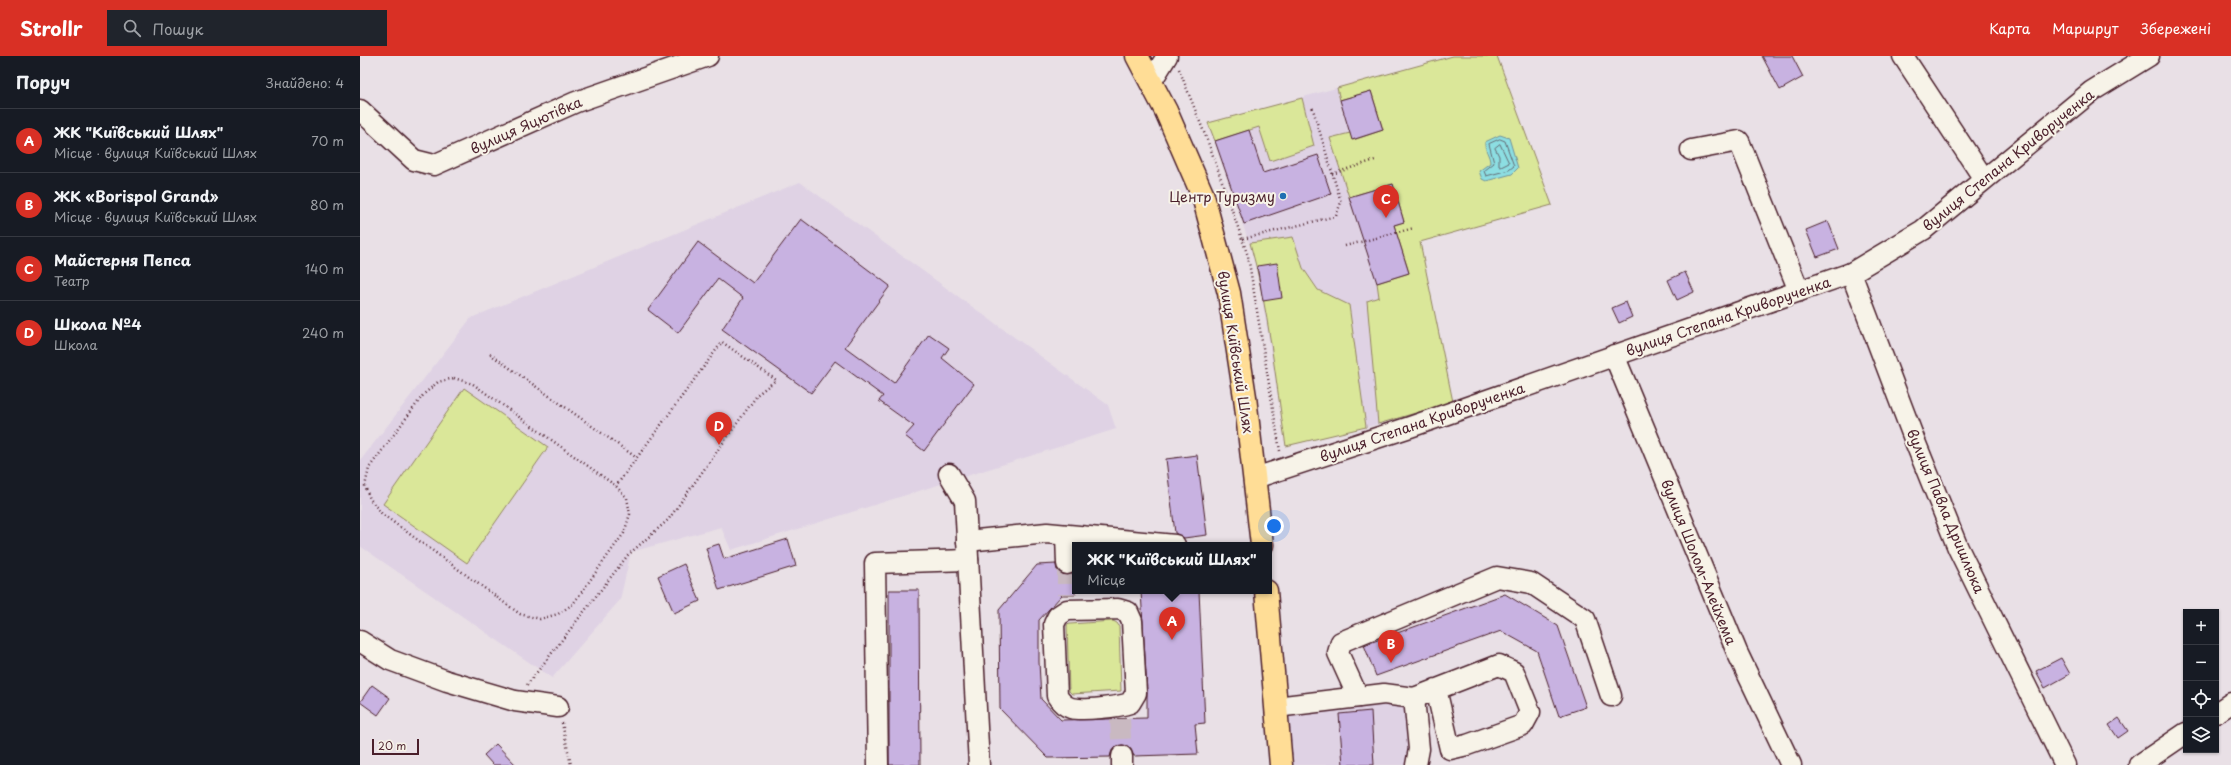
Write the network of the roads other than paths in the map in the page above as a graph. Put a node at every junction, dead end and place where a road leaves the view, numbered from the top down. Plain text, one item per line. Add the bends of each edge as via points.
1 (708, 56) edge
2 (1137, 56) edge
3 (1167, 56) edge
4 (1903, 56) edge
5 (2149, 56) edge
6 (1151, 82) junction
7 (360, 110) edge
8 (1691, 150) dead end
9 (1984, 179) junction
10 (1851, 273) junction
11 (1798, 291) junction
12 (1614, 355) junction
13 (949, 474) dead end
14 (1255, 478) junction
15 (1066, 535) junction
16 (1142, 542) edge
17 (1262, 542) edge
18 (968, 550) junction
19 (1067, 564) tunnel mouth
20 (1266, 594) edge
21 (1067, 602) joint
22 (360, 641) edge
23 (1436, 689) junction
24 (1611, 696) dead end
25 (1358, 697) junction
26 (1414, 698) junction
27 (2231, 703) edge
28 (558, 707) road end
29 (1276, 707) junction
30 (2219, 711) edge
31 (2183, 735) edge
32 (878, 765) edge
33 (979, 765) edge
34 (1281, 765) edge
35 (1416, 765) edge
36 (1791, 765) edge
37 (2065, 765) edge
38 (2139, 765) edge

1 - 7 street, вулиця Яцютівка via 576,102 434,165 414,160
2 - 6 highway, вулиця Київський Шлях
3 - 6 street
4 - 9 street
5 - 9 street, вулиця Степана Криворученка via 2092,91
6 - 14 highway, вулиця Київський Шлях via 1203,196 1229,293
8 - 11 street via 1739,141
9 - 10 street, вулиця Степана Криворученка via 1923,230
10 - 11 street, вулиця Степана Криворученка
10 - 37 street, вулиця Павла Дришлюка via 1958,548
11 - 12 street, вулиця Степана Криворученка
12 - 14 street, вулиця Степана Криворученка
12 - 36 street, вулиця Шолом-Алейхема via 1736,652
13 - 18 street via 965,501
14 - 17 highway, вулиця Київський Шлях
15 - 16 street
15 - 18 street via 1046,533
15 - 19 street
18 - 32 street via 875,563
18 - 33 street
20 - 29 highway
21 - 21 street via 1054,624 1056,696 1062,704 1071,708 1120,713 1136,693 1132,621 1128,612
22 - 28 street via 390,660 447,681 515,701
23 - 23 street via 1499,666 1514,672 1530,712 1523,725 1450,749
23 - 26 street
24 - 25 street via 1585,619 1530,583 1497,577 1341,642 1338,653
25 - 26 street via 1384,694
25 - 29 street
26 - 35 street via 1419,749
27 - 30 street
29 - 34 highway
31 - 38 street

